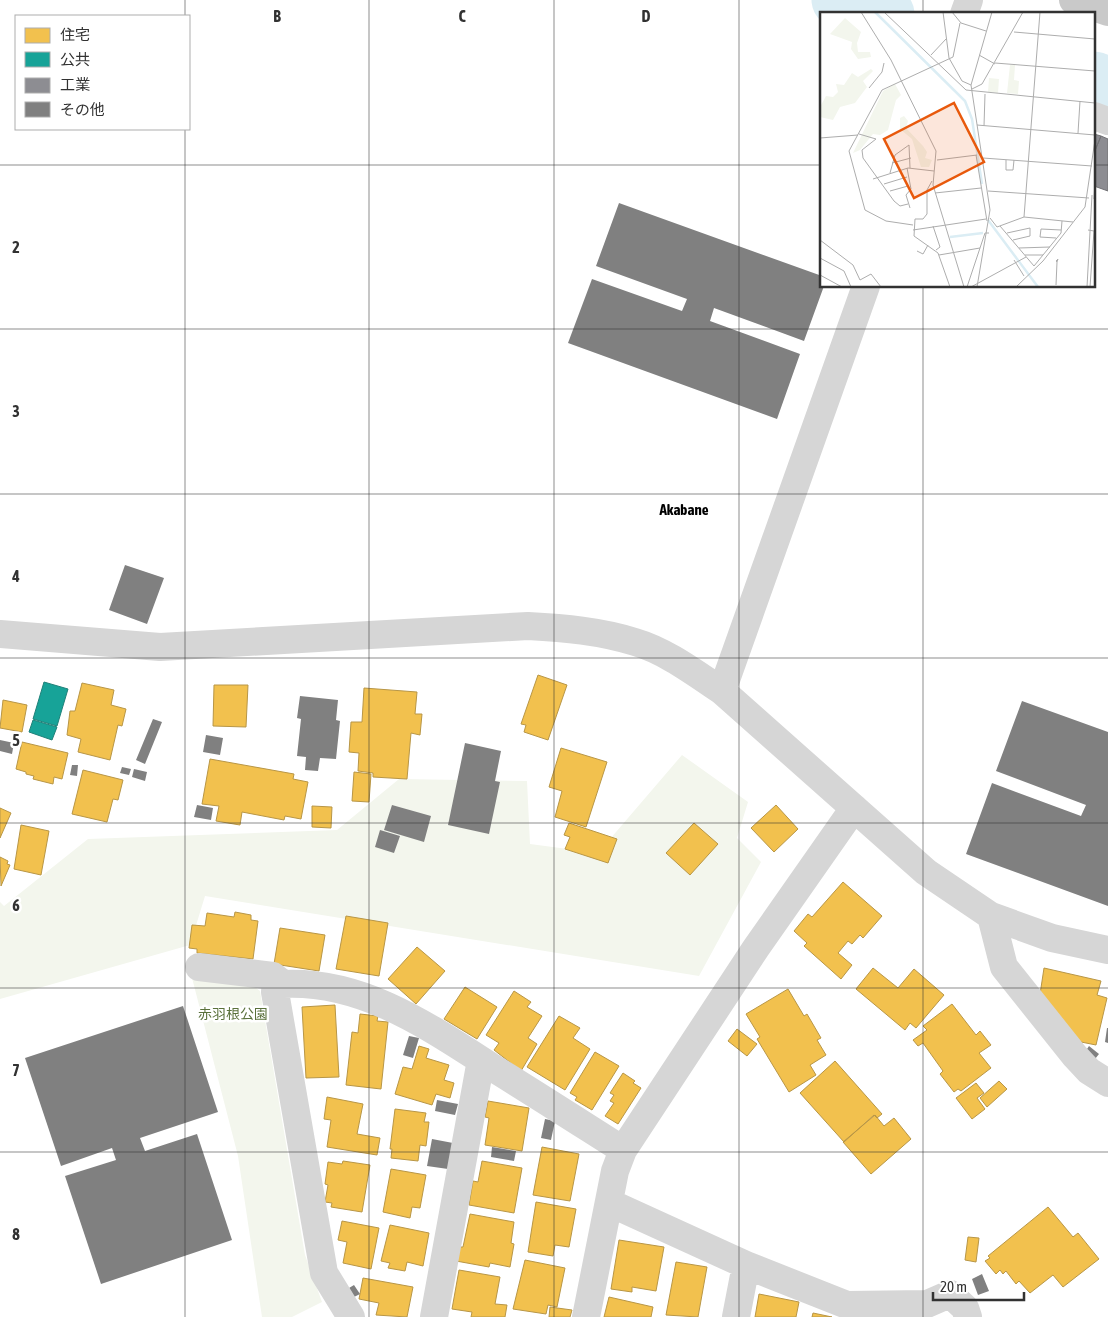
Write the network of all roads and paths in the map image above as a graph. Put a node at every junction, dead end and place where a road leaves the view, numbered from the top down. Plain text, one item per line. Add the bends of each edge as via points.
1 (1073, 0) edge
2 (1108, 12) edge
3 (1096, 117) edge
4 (1108, 121) edge
5 (865, 288) edge
6 (0, 634) edge
7 (722, 691) junction
8 (854, 808) junction
9 (991, 916) junction
10 (1108, 950) edge
11 (199, 967) dead end
12 (284, 984) junction
13 (481, 1060) junction
14 (1108, 1083) edge
15 (623, 1150) junction
16 (610, 1203) junction
17 (746, 1265) junction
18 (878, 1310) edge
19 (351, 1317) edge
20 (434, 1317) edge
21 (586, 1317) edge
22 (736, 1317) edge
23 (968, 1317) edge

1 - 2 main road
3 - 4 street
5 - 7 street
6 - 7 street via 160,647 528,626 579,629 636,642 685,666
7 - 8 street
8 - 9 street via 926,872
8 - 15 street via 756,948
9 - 10 street via 1052,938
9 - 14 street via 1004,967 1075,1056 1089,1071
11 - 12 street via 273,976
12 - 13 street via 306,983 346,990 390,1006
12 - 19 street via 275,992 324,1274
13 - 15 street
13 - 20 street
15 - 16 street via 615,1171
16 - 17 street
16 - 21 street
17 - 18 street via 847,1305
17 - 22 street
18 - 23 street via 927,1304 950,1294 965,1308

